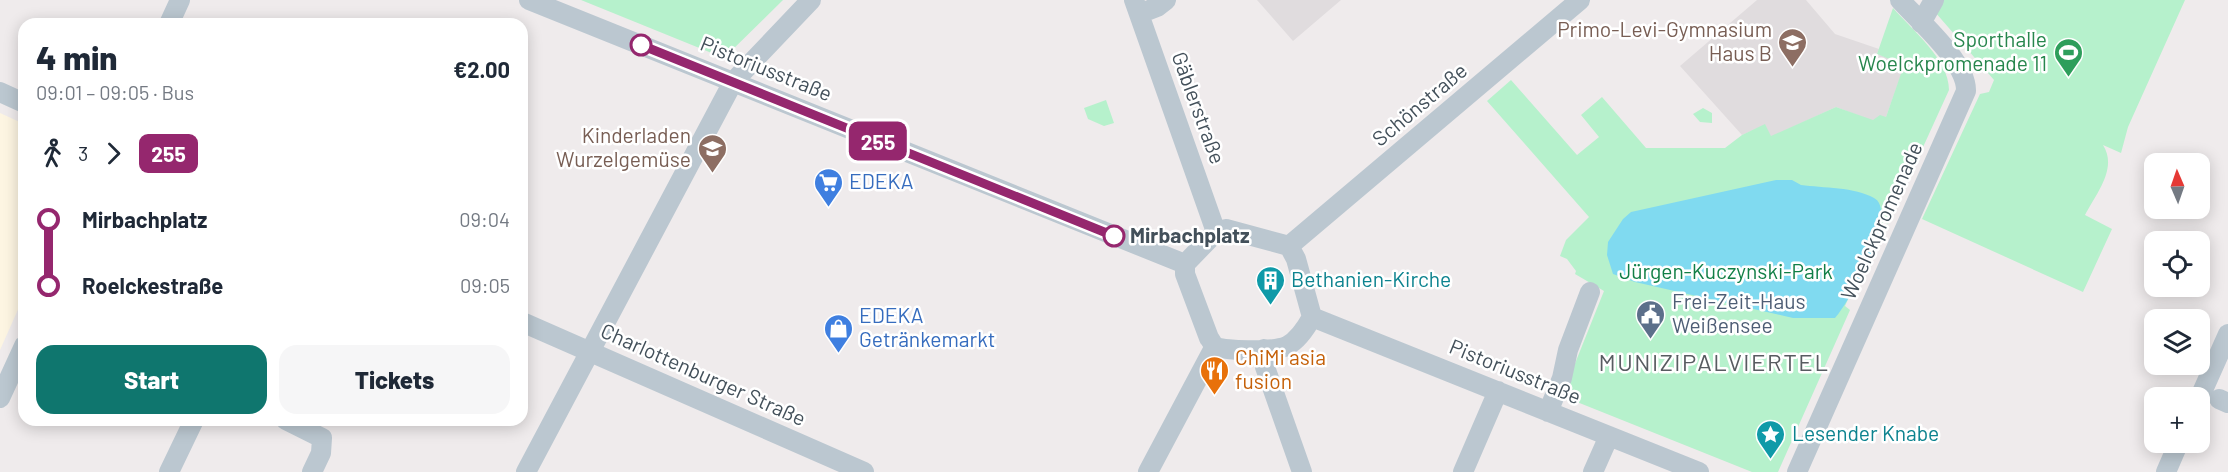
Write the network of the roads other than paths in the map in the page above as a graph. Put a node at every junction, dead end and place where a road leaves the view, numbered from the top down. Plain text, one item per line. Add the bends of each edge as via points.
1 (180, 0) edge
2 (529, 0) edge
3 (811, 0) edge
4 (1166, 0) edge
5 (1581, 0) edge
6 (1900, 0) edge
7 (1934, 0) edge
8 (1137, 7) edge
9 (172, 18) edge
10 (1921, 23) junction
11 (733, 82) junction
12 (0, 92) edge
13 (18, 100) edge
14 (1216, 232) junction
15 (1289, 246) junction
16 (1185, 264) junction
17 (1590, 292) dead end
18 (1312, 317) junction
19 (528, 325) edge
20 (2228, 334) edge
21 (1215, 346) junction
22 (1264, 350) junction
23 (590, 352) junction
24 (18, 359) edge
25 (2204, 387) edge
26 (1498, 391) junction
27 (0, 398) edge
28 (1548, 412) junction
29 (191, 426) edge
30 (300, 426) edge
31 (1609, 435) junction
32 (2174, 453) edge
33 (169, 472) edge
34 (312, 472) edge
35 (526, 472) edge
36 (864, 472) edge
37 (1148, 472) edge
38 (1302, 472) edge
39 (1463, 472) edge
40 (1593, 472) edge
41 (1699, 472) edge
42 (1797, 472) edge
43 (2166, 472) edge

1 - 9 street
2 - 11 street, Pistoriusstraße
3 - 11 street
4 - 8 street via 1157,7
5 - 15 street, Schönstraße
6 - 10 street, Woelckpromenade
7 - 10 street
8 - 14 street, Gäblerstraße
10 - 42 street, Woelckpromenade via 1957,63 1966,91
11 - 16 street, Pistoriusstraße
11 - 23 street
12 - 13 street
14 - 15 street via 1226,230
14 - 16 street
15 - 18 street
16 - 21 street via 1185,274
17 - 28 street
18 - 22 street via 1290,345
18 - 26 street, Pistoriusstraße
19 - 23 street, Charlottenburger Straße
20 - 25 street
21 - 22 street
21 - 37 street
22 - 38 street via 1265,367
23 - 35 street
23 - 36 street, Charlottenburger Straße
24 - 27 street
26 - 28 street, Pistoriusstraße
26 - 39 street
28 - 31 street, Pistoriusstraße
29 - 33 street
30 - 34 street via 317,433 324,445
31 - 40 street
31 - 41 street, Pistoriusstraße
32 - 43 street

